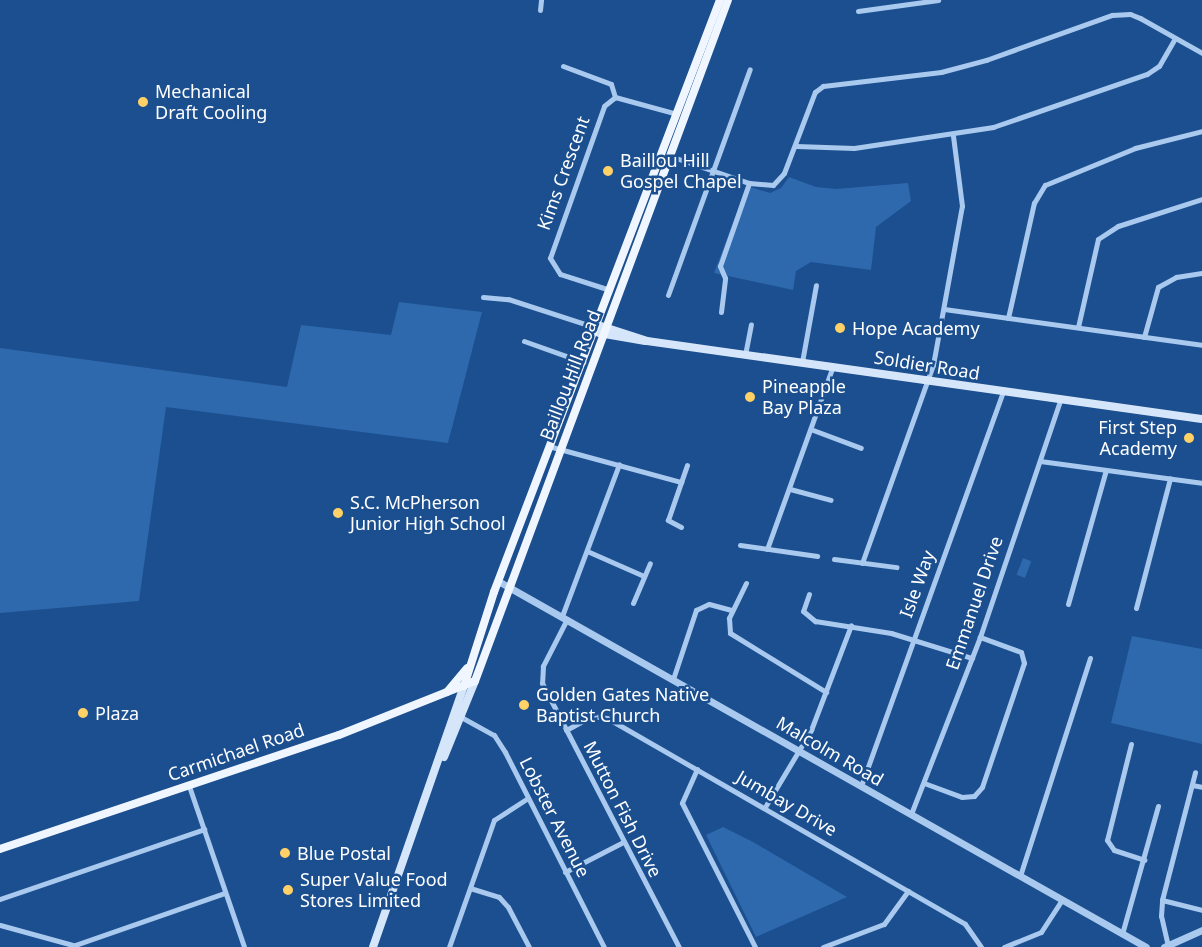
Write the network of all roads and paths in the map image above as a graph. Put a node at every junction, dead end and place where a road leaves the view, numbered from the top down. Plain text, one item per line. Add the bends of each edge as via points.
1 (541, 0) edge
2 (720, 0) edge
3 (728, 0) edge
4 (938, 0) edge
5 (540, 10) dead end
6 (858, 11) dead end
7 (1175, 38) junction
8 (1202, 53) edge
9 (563, 66) dead end
10 (750, 69) dead end
11 (615, 98) junction
12 (677, 114) junction
13 (1202, 131) edge
14 (953, 136) junction
15 (796, 146) junction
16 (670, 156) junction
17 (714, 170) junction
18 (749, 183) junction
19 (1202, 199) edge
20 (1202, 273) edge
21 (816, 285) dead end
22 (610, 290) junction
23 (668, 295) dead end
24 (483, 297) dead end
25 (944, 309) junction
26 (721, 312) dead end
27 (1008, 318) junction
28 (750, 325) dead end
29 (1078, 327) junction
30 (598, 329) junction
31 (1144, 337) junction
32 (524, 341) dead end
33 (1202, 345) edge
34 (745, 355) junction
35 (802, 362) junction
36 (583, 363) junction
37 (833, 366) junction
38 (929, 380) junction
39 (1003, 392) junction
40 (1060, 400) junction
41 (1202, 419) edge
42 (813, 430) junction
43 (556, 448) junction
44 (861, 448) dead end
45 (1040, 461) junction
46 (619, 464) junction
47 (687, 465) dead end
48 (1106, 470) junction
49 (1170, 478) junction
50 (681, 482) junction
51 (1202, 483) edge
52 (790, 489) junction
53 (831, 500) dead end
54 (681, 527) dead end
55 (740, 545) dead end
56 (767, 549) junction
57 (587, 550) junction
58 (817, 556) dead end
59 (834, 559) dead end
60 (650, 563) dead end
61 (862, 563) junction
62 (896, 567) dead end
63 (644, 576) junction
64 (498, 581) junction
65 (746, 583) dead end
66 (509, 585) junction
67 (809, 594) dead end
68 (633, 603) dead end
69 (1068, 604) dead end
70 (1136, 608) dead end
71 (732, 610) junction
72 (565, 617) junction
73 (850, 625) junction
74 (980, 637) junction
75 (913, 640) junction
76 (972, 658) junction
77 (1090, 658) dead end
78 (470, 664) junction
79 (673, 679) junction
80 (475, 681) junction
81 (464, 686) junction
82 (826, 692) junction
83 (447, 693) junction
84 (461, 717) junction
85 (566, 730) junction
86 (1131, 744) dead end
87 (800, 751) junction
88 (440, 761) junction
89 (697, 769) junction
90 (1195, 772) dead end
91 (924, 783) junction
92 (1192, 785) junction
93 (189, 786) junction
94 (861, 786) junction
95 (1202, 787) edge
96 (528, 798) junction
97 (1158, 806) dead end
98 (765, 807) junction
99 (911, 814) junction
100 (204, 829) junction
101 (623, 842) junction
102 (0, 849) edge
103 (1144, 860) junction
104 (565, 872) junction
105 (1020, 876) junction
106 (470, 888) junction
107 (908, 891) junction
108 (224, 893) junction
109 (0, 899) edge
110 (1062, 900) junction
111 (1162, 900) junction
112 (1202, 910) edge
113 (0, 924) edge
114 (1202, 930) edge
115 (1122, 934) junction
116 (78, 946) edge
117 (1170, 946) edge
118 (244, 947) edge
119 (373, 947) edge
120 (449, 947) edge
121 (529, 947) edge
122 (604, 947) edge
123 (679, 947) edge
124 (755, 947) edge
125 (823, 947) edge
126 (981, 947) edge
127 (1004, 947) edge
128 (1146, 947) edge

1 - 5 street
2 - 12 main road, Baillou Hill Road
3 - 16 main road, Baillou Hill Road
4 - 6 street
7 - 8 street
7 - 14 street via 1159,66 1147,74 993,128
7 - 15 street via 1140,18 1122,14 941,72 831,84 815,92
9 - 11 street via 611,84
10 - 17 street
11 - 12 street
11 - 22 street, Kims Crescent via 604,106 550,258 560,274
12 - 22 main road, Baillou Hill Road
13 - 27 street via 1135,148 1045,185 1034,203
14 - 15 street via 854,148
14 - 25 street via 963,206
15 - 18 street via 774,185
16 - 17 street
16 - 30 main road, Baillou Hill Road
17 - 18 street
17 - 23 street
18 - 26 street via 720,266 725,278
19 - 29 street via 1118,226 1098,239
20 - 31 street via 1176,277 1158,287
21 - 35 street
22 - 30 main road, Baillou Hill Road
24 - 30 street via 508,299
25 - 27 street
25 - 38 street
27 - 29 street
28 - 34 street
29 - 31 street
30 - 34 main road, Soldier Road
30 - 36 main road, Baillou Hill Road
30 - 43 main road, Baillou Hill Road
31 - 33 street
32 - 36 street
34 - 35 main road, Soldier Road
35 - 37 main road, Soldier Road
36 - 43 main road, Baillou Hill Road
37 - 38 main road, Soldier Road
37 - 42 street
38 - 39 main road, Soldier Road
38 - 61 street
39 - 40 main road, Soldier Road
39 - 75 street, Isle Way
40 - 41 main road, Soldier Road
40 - 45 street, Emmanuel Drive
42 - 44 street
42 - 52 street
43 - 46 street
43 - 64 main road, Baillou Hill Road
43 - 66 main road, Baillou Hill Road
45 - 48 street
45 - 74 street, Emmanuel Drive
46 - 50 street
46 - 57 street, Mutton Fish Drive
47 - 50 street
48 - 49 street
48 - 69 street
49 - 51 street
49 - 70 street
50 - 54 street via 668,520
52 - 53 street
52 - 56 street
55 - 56 street
56 - 58 street
57 - 63 street
57 - 72 street, Mutton Fish Drive
59 - 61 street
60 - 63 street
61 - 62 street
63 - 68 street
64 - 66 street, Malcolm Road
64 - 78 main road, Baillou Hill Road
65 - 71 street
66 - 72 street, Malcolm Road
66 - 80 main road, Baillou Hill Road
67 - 73 street via 803,611 808,618
71 - 79 street via 709,604 696,610
71 - 82 street via 728,626 734,639
72 - 79 street, Malcolm Road
72 - 85 street, Mutton Fish Drive via 541,676
73 - 75 street
73 - 82 street
74 - 76 street, Emmanuel Drive
74 - 91 street via 1021,652 1024,663 982,787 974,796 962,797
75 - 76 street
75 - 94 street, Isle Way
76 - 91 street, Emmanuel Drive
77 - 105 street
78 - 81 main road, Baillou Hill Road
78 - 83 main road
79 - 87 street, Malcolm Road
80 - 81 main road, Carmichael Road
80 - 84 main road, Baillou Hill Road
81 - 83 main road, Carmichael Road
81 - 88 main road, Baillou Hill Road
82 - 87 street
83 - 93 main road, Carmichael Road
84 - 88 main road, Baillou Hill Road
84 - 96 street, Lobster Avenue via 494,735
85 - 89 street, Jumbay Drive via 585,718 600,716
85 - 101 street, Mutton Fish Drive
86 - 103 street via 1107,840 1114,850
87 - 94 street, Malcolm Road
87 - 98 street
88 - 119 main road, Baillou Hill Road
89 - 98 street, Jumbay Drive
89 - 124 street via 682,803
90 - 92 street
91 - 99 street, Emmanuel Drive
92 - 95 street
92 - 111 street
93 - 100 street
93 - 102 main road, Carmichael Road
94 - 99 street, Malcolm Road
96 - 104 street, Lobster Avenue
96 - 106 street via 494,820
97 - 103 street
98 - 107 street, Jumbay Drive
99 - 105 street, Malcolm Road
100 - 108 street
100 - 109 street
101 - 104 street
101 - 123 street, Mutton Fish Drive
103 - 115 street
104 - 122 street, Lobster Avenue
105 - 110 street, Malcolm Road
106 - 120 street
106 - 121 street via 499,897
107 - 125 street via 884,924
107 - 126 street, Jumbay Drive via 965,924
108 - 116 street
108 - 118 street
110 - 115 street, Malcolm Road
110 - 127 street via 1041,932
111 - 112 street
111 - 117 street via 1161,916
113 - 116 street
114 - 117 street
115 - 128 street, Malcolm Road

